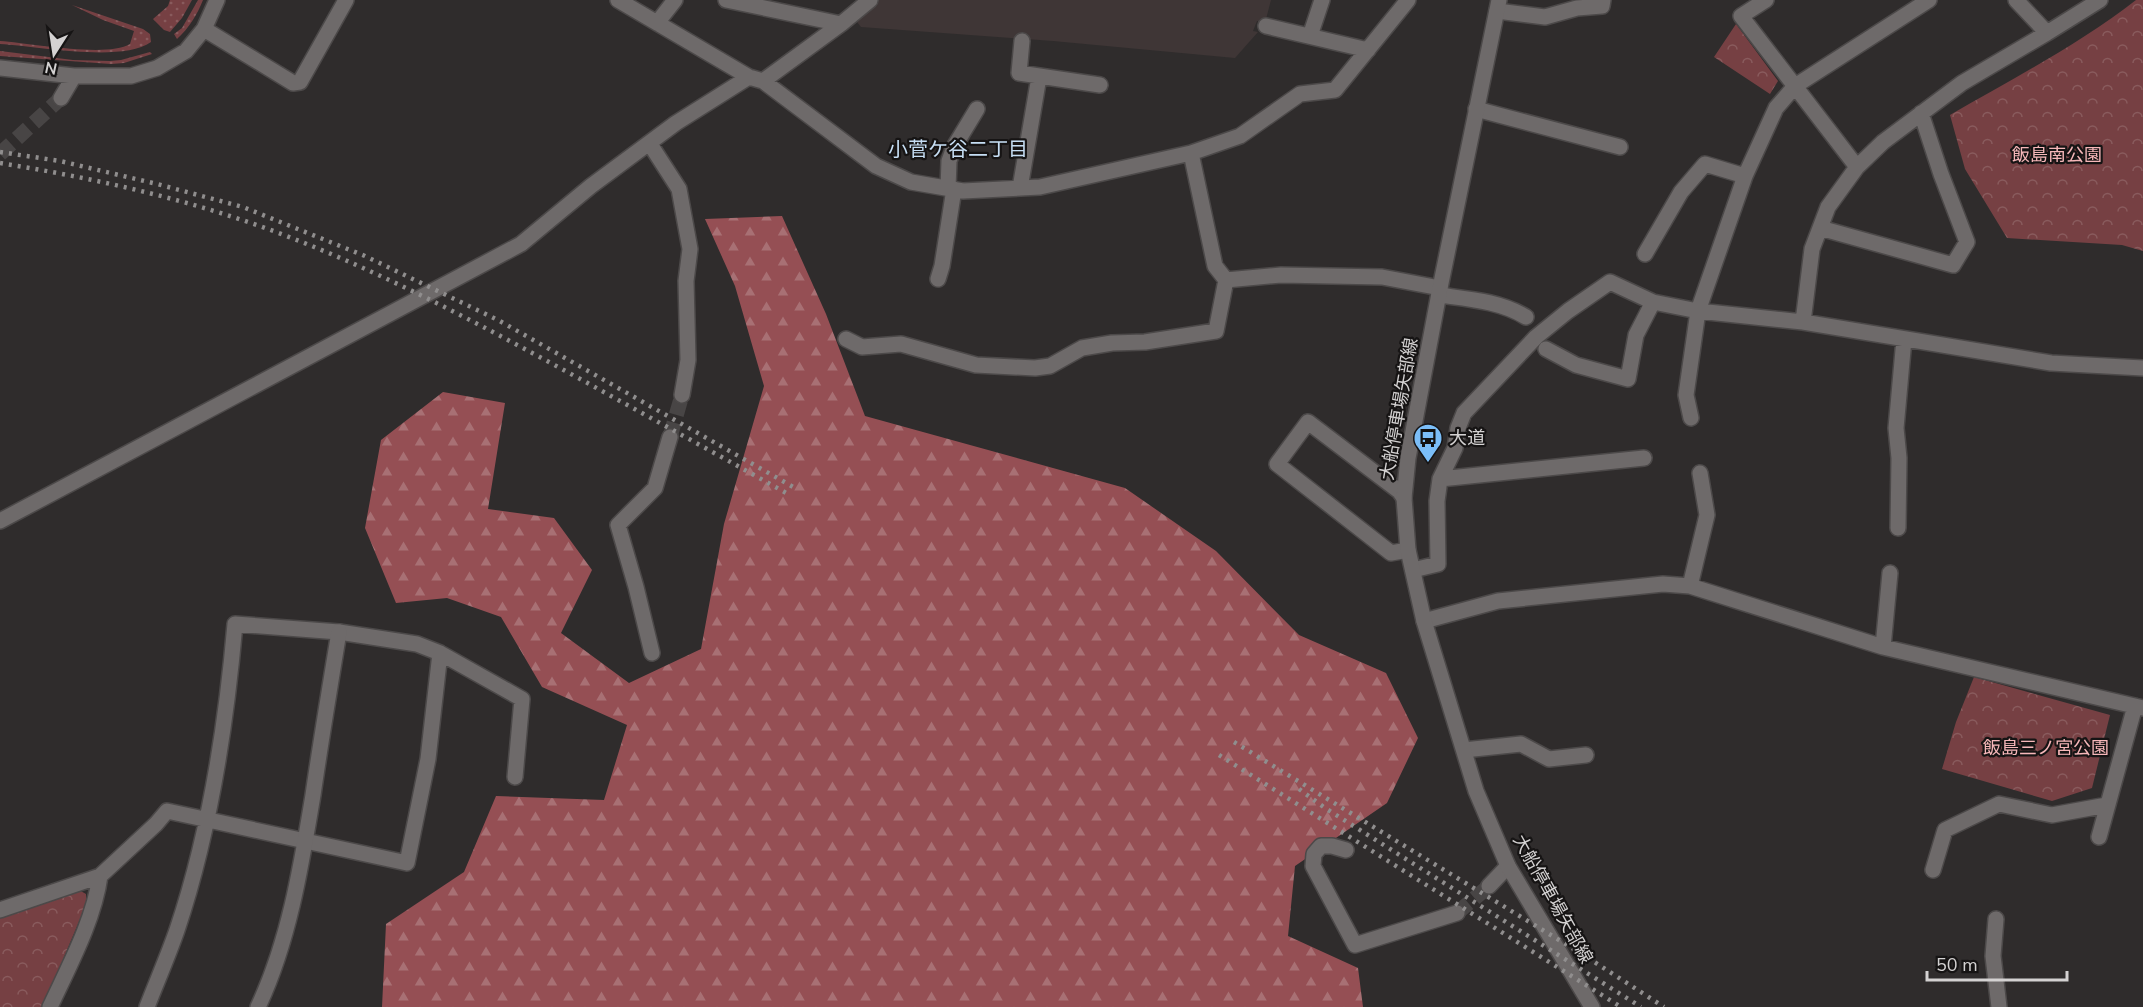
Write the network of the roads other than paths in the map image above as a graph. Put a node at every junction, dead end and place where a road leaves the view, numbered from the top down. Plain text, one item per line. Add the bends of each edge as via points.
1 (216, 0) edge
2 (346, 0) edge
3 (618, 0) edge
4 (675, 0) edge
5 (726, 0) edge
6 (870, 0) edge
7 (1322, 0) edge
8 (1408, 0) edge
9 (1603, 0) edge
10 (1766, 0) edge
11 (1929, 0) edge
12 (2016, 0) edge
13 (2100, 0) edge
14 (1498, 5) edge
15 (657, 23) junction
16 (841, 24) junction
17 (1266, 26) dead end
18 (204, 29) junction
19 (2047, 33) junction
20 (1310, 36) junction
21 (1022, 41) dead end
22 (1368, 50) junction
23 (0, 68) edge
24 (74, 76) junction
25 (1039, 77) junction
26 (756, 79) junction
27 (1100, 85) dead end
28 (1795, 86) junction
29 (61, 98) tunnel mouth
30 (977, 109) dead end
31 (1476, 109) junction
32 (1921, 113) junction
33 (650, 144) junction
34 (1620, 147) dead end
35 (1191, 153) junction
36 (1857, 167) junction
37 (1745, 176) junction
38 (1020, 188) junction
39 (951, 189) junction
40 (1820, 228) junction
41 (1645, 254) dead end
42 (938, 279) dead end
43 (1226, 280) junction
44 (1439, 291) junction
45 (1653, 302) junction
46 (1698, 311) junction
47 (1526, 317) dead end
48 (1803, 322) junction
49 (846, 339) dead end
50 (1904, 339) junction
51 (1546, 349) dead end
52 (2143, 368) edge
53 (682, 395) tunnel mouth
54 (1691, 418) dead end
55 (670, 437) tunnel mouth
56 (1644, 458) dead end
57 (1700, 473) dead end
58 (1440, 479) junction
59 (1404, 498) junction
60 (0, 521) edge
61 (1898, 528) dead end
62 (1408, 550) junction
63 (1413, 570) junction
64 (1890, 573) dead end
65 (1690, 586) junction
66 (1424, 621) junction
67 (339, 632) junction
68 (1883, 647) junction
69 (652, 652) dead end
70 (440, 653) junction
71 (2139, 707) edge
72 (1464, 750) junction
73 (1586, 755) dead end
74 (515, 777) dead end
75 (2107, 805) junction
76 (207, 819) junction
77 (2099, 837) dead end
78 (305, 842) junction
79 (1346, 850) dead end
80 (1508, 866) junction
81 (1933, 870) dead end
82 (100, 876) junction
83 (1489, 886) tunnel mouth
84 (0, 910) edge
85 (1457, 913) tunnel mouth
86 (1996, 919) dead end
87 (50, 1007) edge
88 (147, 1007) edge
89 (258, 1007) edge
90 (1592, 1007) edge
91 (1999, 1007) edge

1 - 18 street
2 - 18 street via 300,82 293,83
3 - 15 street
4 - 15 street
5 - 16 street
6 - 16 street
7 - 20 street
8 - 22 street
9 - 14 street via 1602,6 1577,8 1545,18
10 - 28 street via 1741,16
11 - 28 street
12 - 19 street
13 - 19 street
14 - 31 street, 大船停車場矢部線
15 - 26 street
16 - 26 street
17 - 20 street
18 - 24 street via 186,51 157,68 131,76
19 - 32 street via 1962,83
20 - 22 street
21 - 25 street via 1019,73
22 - 35 street via 1335,90 1300,94 1240,136
23 - 24 street
24 - 29 street
25 - 27 street
25 - 38 street
26 - 33 street via 676,123
26 - 39 street via 876,166 911,182
28 - 36 street
28 - 37 street via 1776,108
30 - 39 street via 949,161
31 - 34 street
31 - 44 street, 大船停車場矢部線
32 - 36 street
32 - 40 street via 1967,242 1953,265
33 - 53 street via 679,189 690,249 686,281 688,360
33 - 60 street via 521,244
35 - 38 street via 1040,188
35 - 43 street via 1215,266
36 - 40 street via 1828,207
37 - 41 street via 1705,164 1681,192
37 - 46 street
38 - 39 street
39 - 42 street
40 - 48 street via 1812,249
43 - 44 street via 1281,275 1382,277
43 - 49 street via 1216,331 1082,348 1050,366 976,365 901,344 862,347
44 - 47 street via 1484,301
44 - 59 street, 大船停車場矢部線
45 - 46 street
45 - 51 street via 1636,335 1628,379 1576,366
45 - 58 street via 1610,282 1544,327 1464,413 1455,448
46 - 48 street
46 - 54 street via 1686,394
48 - 50 street
50 - 52 street via 2051,363
50 - 61 street via 1896,428
55 - 69 street via 655,488 618,525
56 - 58 street
57 - 65 street via 1707,515
58 - 63 street via 1438,564
59 - 62 street, 大船停車場矢部線
59 - 62 street via 1308,422 1277,464 1391,553
62 - 63 street, 大船停車場矢部線
63 - 66 street, 大船停車場矢部線
64 - 68 street
65 - 66 street via 1663,584 1498,601
65 - 68 street
66 - 72 street, 大船停車場矢部線
67 - 70 street via 417,644
67 - 76 street via 235,624 222,739
67 - 78 street
68 - 71 street
70 - 74 street via 522,699
70 - 78 street via 428,759 407,863
71 - 75 street
72 - 73 street via 1521,744 1549,759
72 - 80 street, 大船停車場矢部線 via 1476,791
75 - 77 street
75 - 81 street via 2052,815 1999,804 1946,830
76 - 78 street
76 - 82 street via 167,811
76 - 88 street via 177,930
78 - 89 street via 294,901 272,976
79 - 85 street via 1321,846 1314,854 1313,866 1355,945
80 - 83 street
80 - 90 street, 大船停車場矢部線
82 - 84 street
82 - 87 street via 98,894
86 - 91 street via 1993,956

